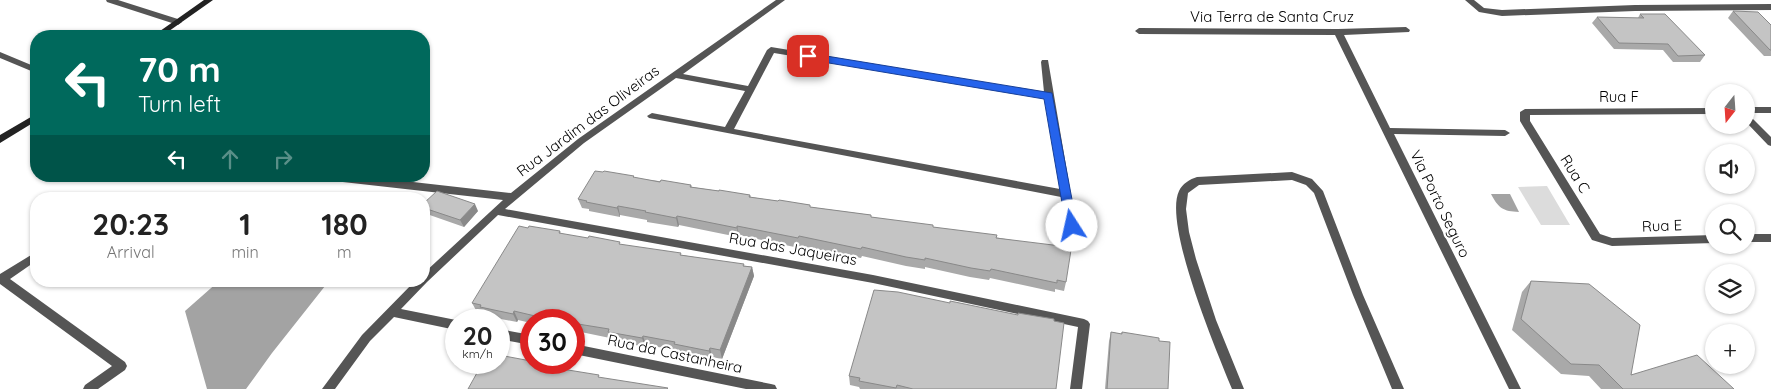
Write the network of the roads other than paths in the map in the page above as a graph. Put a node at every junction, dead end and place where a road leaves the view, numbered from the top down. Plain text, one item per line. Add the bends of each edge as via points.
1 (110, 0) edge
2 (209, 0) edge
3 (781, 0) edge
4 (1469, 0) edge
5 (1771, 6) edge
6 (178, 22) junction
7 (165, 30) edge
8 (1406, 30) dead end
9 (1139, 31) dead end
10 (1338, 32) junction
11 (0, 55) edge
12 (1045, 62) dead end
13 (30, 68) edge
14 (674, 76) junction
15 (750, 89) junction
16 (1048, 96) junction
17 (1755, 110) edge
18 (1771, 110) edge
19 (1705, 111) edge
20 (1525, 112) joint
21 (652, 116) dead end
22 (30, 121) edge
23 (1755, 126) edge
24 (728, 131) junction
25 (1387, 131) junction
26 (1505, 133) dead end
27 (0, 140) edge
28 (1771, 144) edge
29 (381, 182) edge
30 (1066, 194) junction
31 (513, 196) junction
32 (496, 211) junction
33 (1755, 238) edge
34 (1771, 238) edge
35 (1705, 239) edge
36 (1074, 242) dead end
37 (1612, 242) joint
38 (30, 260) edge
39 (430, 273) edge
40 (0, 279) edge
41 (416, 287) edge
42 (390, 312) junction
43 (445, 323) edge
44 (585, 351) edge
45 (89, 389) edge
46 (328, 389) edge
47 (770, 389) edge
48 (1076, 389) edge
49 (1238, 389) edge
50 (1398, 389) edge
51 (1515, 389) edge

1 - 6 street
2 - 6 street
3 - 14 street, Rua Jardim das Oliveiras
4 - 5 street via 1484,11 1502,14
6 - 7 street
8 - 10 street, Via Terra de Santa Cruz
9 - 10 street, Via Terra de Santa Cruz
10 - 25 street, Via Porto Seguro
11 - 13 street
12 - 16 street
14 - 15 street
14 - 31 street, Rua Jardim das Oliveiras via 581,141
15 - 16 street via 771,50
15 - 24 street
16 - 30 street
17 - 18 street
19 - 20 street, Rua F
20 - 37 street, Rua C via 1525,121 1596,237
21 - 24 street
22 - 27 street
23 - 28 street
24 - 30 street
25 - 26 street
25 - 51 street, Via Porto Seguro
29 - 31 street
30 - 36 street
31 - 32 street, Rua Jardim das Oliveiras
32 - 39 street, Rua Jardim das Oliveiras
32 - 48 street, Rua das Jaqueiras via 873,279 1084,324
33 - 34 street
35 - 37 street, Rua E
38 - 40 street
40 - 45 street via 121,366
41 - 42 street, Rua Jardim das Oliveiras
42 - 43 street
42 - 46 street, Rua Jardim das Oliveiras
44 - 47 street, Rua da Castanheira
49 - 50 street via 1186,248 1182,194 1197,181 1292,176 1309,182 1318,191

